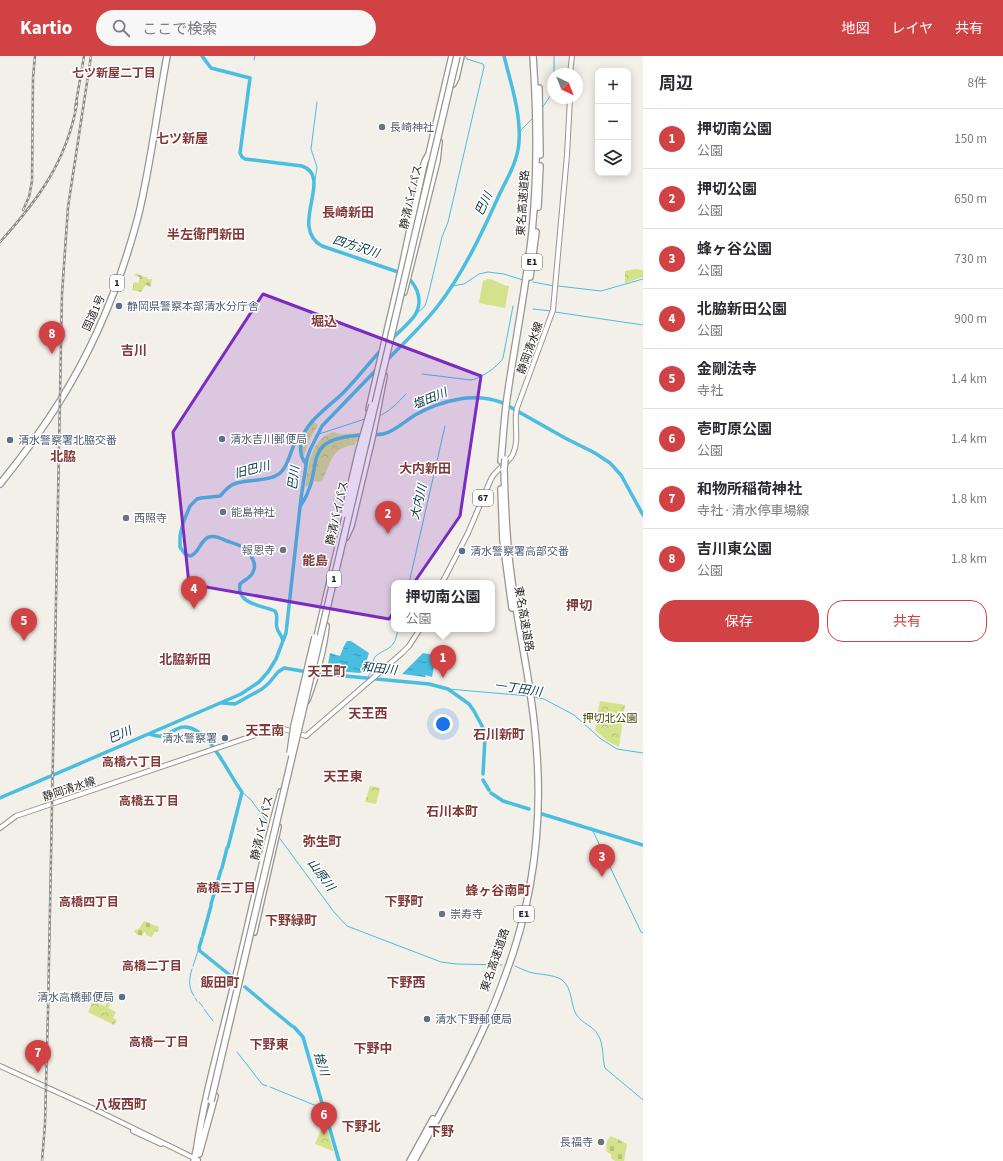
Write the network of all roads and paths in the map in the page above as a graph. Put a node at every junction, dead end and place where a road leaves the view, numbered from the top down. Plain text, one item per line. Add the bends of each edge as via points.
1 (165, 56) edge
2 (456, 56) edge
3 (533, 56) edge
4 (537, 56) edge
5 (572, 56) edge
6 (571, 68) edge
7 (536, 69) junction
8 (453, 84) junction
9 (441, 101) junction
10 (570, 104) edge
11 (538, 125) junction
12 (439, 142) junction
13 (429, 154) junction
14 (406, 268) junction
15 (377, 393) junction
16 (0, 479) edge
17 (0, 484) edge
18 (346, 537) junction
19 (336, 555) junction
20 (444, 580) edge
21 (326, 626) junction
22 (418, 632) edge
23 (316, 635) junction
24 (520, 646) junction
25 (297, 733) junction
26 (291, 754) junction
27 (0, 830) edge
28 (0, 1068) edge
29 (210, 1101) junction
30 (197, 1158) edge
31 (410, 1161) edge
32 (414, 1161) edge

1 - 16 highway, 国道1号 / 1 via 135,218 111,289 86,347 66,383
1 - 17 highway, 国道1号 / 1 via 143,193 129,248 114,290 88,348 60,400
2 - 8 highway, bridge via 457,67
2 - 8 highway via 456,78
2 - 9 highway
2 - 9 highway via 450,64
2 - 14 highway, 静清バイパス / 1, bridge
3 - 7 highway, 東名高速道路 / E1
4 - 7 highway, 東名高速道路 / E1
5 - 6 main road
7 - 11 highway, 東名高速道路 / E1
7 - 11 highway, 東名高速道路 / E1 via 540,104
8 - 12 highway
9 - 13 highway
10 - 20 main road, 静岡清水線 / 67 via 553,310 515,415 517,440 513,453 490,479
11 - 24 highway, 東名高速道路 / E1, bridge via 540,182 535,240 507,412 503,460 510,582
12 - 14 highway, bridge via 426,200
12 - 18 highway, bridge via 437,161 395,330 374,431 351,526
13 - 14 highway via 406,255
13 - 19 highway, bridge via 425,161
14 - 15 highway, 静清バイパス / 1, bridge
15 - 18 highway, bridge via 373,427
15 - 19 highway, bridge via 360,444
15 - 26 highway, 静清バイパス / 1, bridge
18 - 21 highway
19 - 23 highway
21 - 25 highway via 314,682
21 - 26 highway, bridge via 299,738
22 - 25 main road, 静岡清水線 via 409,646 306,736
23 - 25 highway
23 - 26 highway, bridge via 294,726
24 - 31 highway, 東名高速道路 / E1 via 530,718 534,782 532,846 522,906 507,959 485,1017
24 - 32 highway, 東名高速道路 / E1 via 534,718 538,782 535,849 528,895 516,945 488,1019
25 - 27 main road, 静岡清水線 via 276,728 16,816
25 - 29 highway, bridge via 278,830 219,1079
25 - 29 highway via 272,823 211,1077
26 - 29 highway, 静清バイパス / 1, bridge
28 - 30 main road via 188,1157
29 - 30 highway, 静清バイパス / 1

